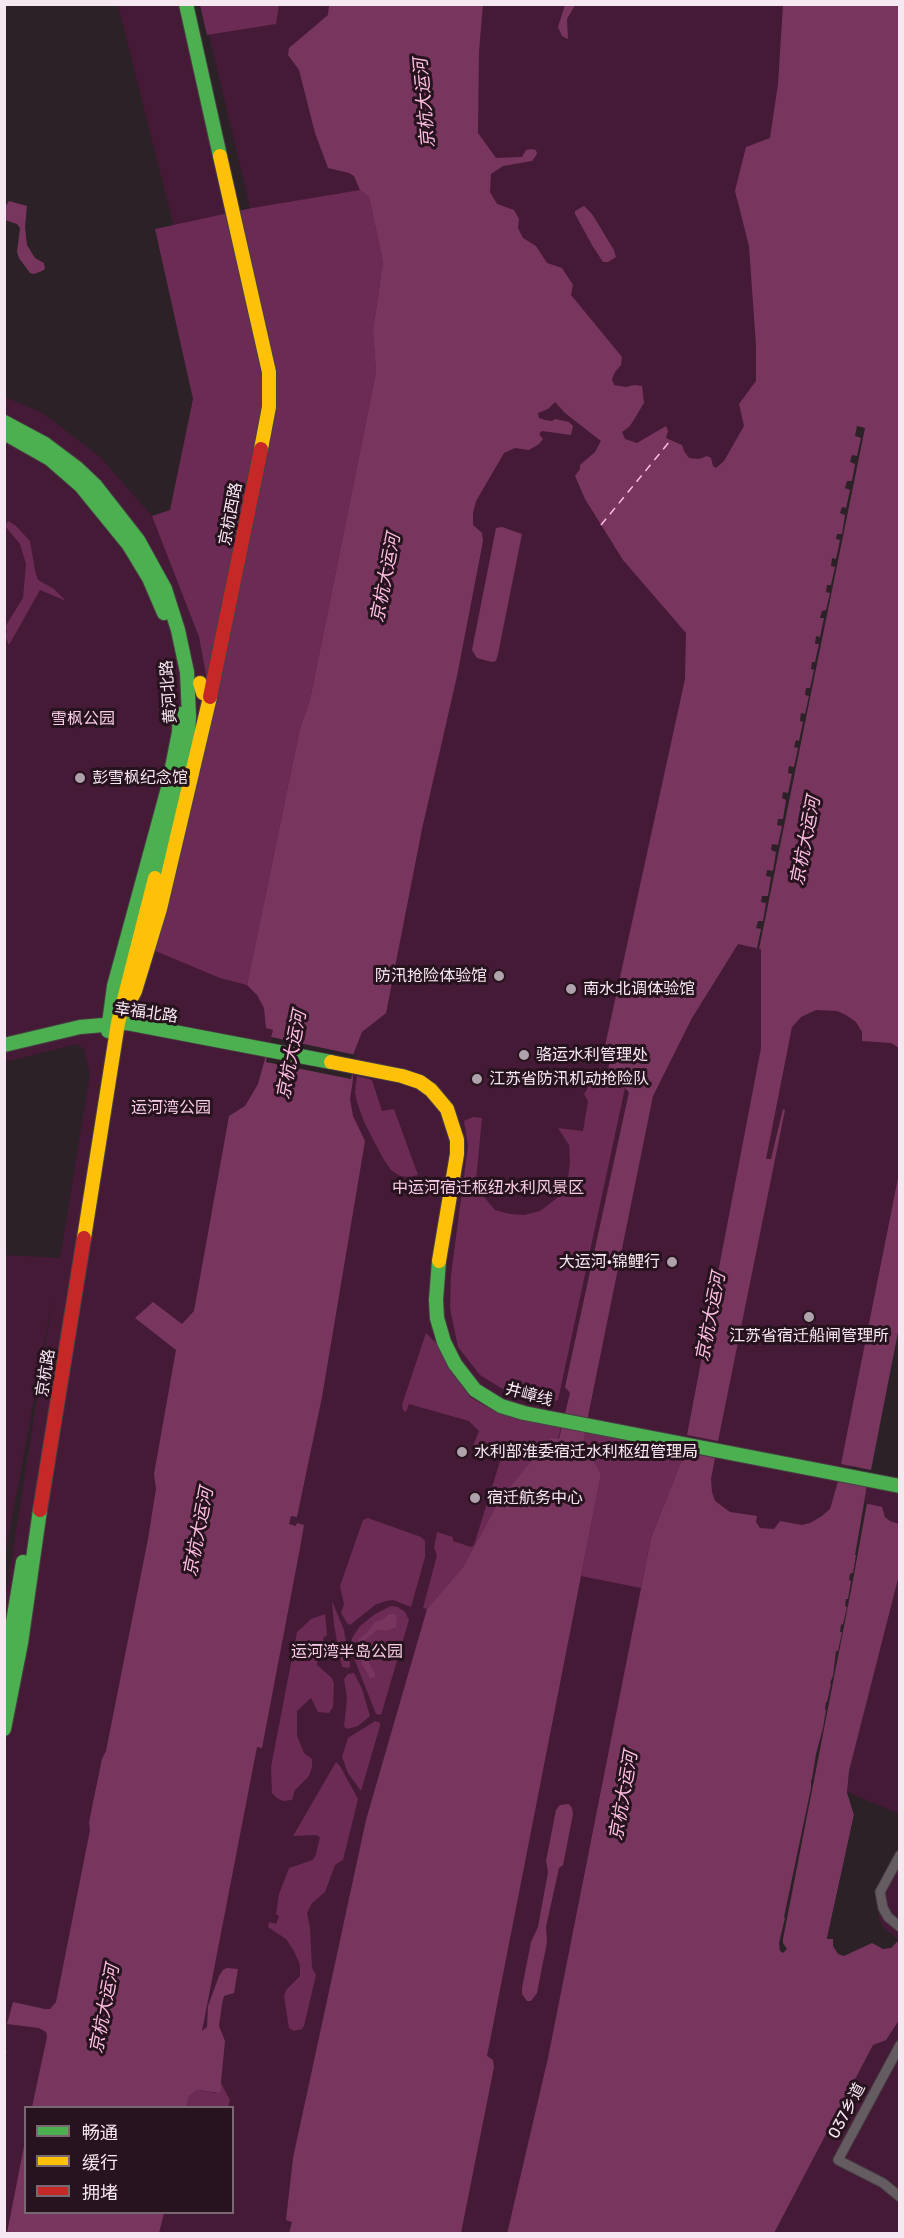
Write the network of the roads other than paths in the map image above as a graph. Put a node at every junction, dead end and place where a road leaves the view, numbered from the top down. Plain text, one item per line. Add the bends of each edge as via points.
1 (186, 4) edge
2 (4, 422) edge
3 (4, 433) edge
4 (113, 1023) junction
5 (4, 1045) edge
6 (355, 1066) joint
7 (900, 1486) edge
8 (4, 1676) edge
9 (4, 1729) edge
10 (900, 1855) edge
11 (900, 1928) edge
12 (900, 2045) edge
13 (900, 2197) edge

1 - 4 main road, 京杭西路 via 263,346 268,407 228,615 205,686 160,909 135,991
2 - 4 main road, 黄河北路 via 60,454 95,485 125,522 165,589 183,649 188,738 178,789
3 - 4 main road, 黄河北路 via 67,472 112,522 149,578 165,615 175,654 180,722 175,758 114,986
4 - 5 main road, 幸福北路
4 - 6 main road, 幸福北路
4 - 8 main road, 京杭路
4 - 9 main road, 京杭路 via 116,1045
6 - 7 main road, 井嶂线 via 420,1083 440,1099 452,1118 457,1154 439,1262 437,1318 455,1364 475,1390 524,1413
10 - 11 street via 880,1892 883,1908
12 - 13 street, 037乡道 via 838,2160 883,2183

